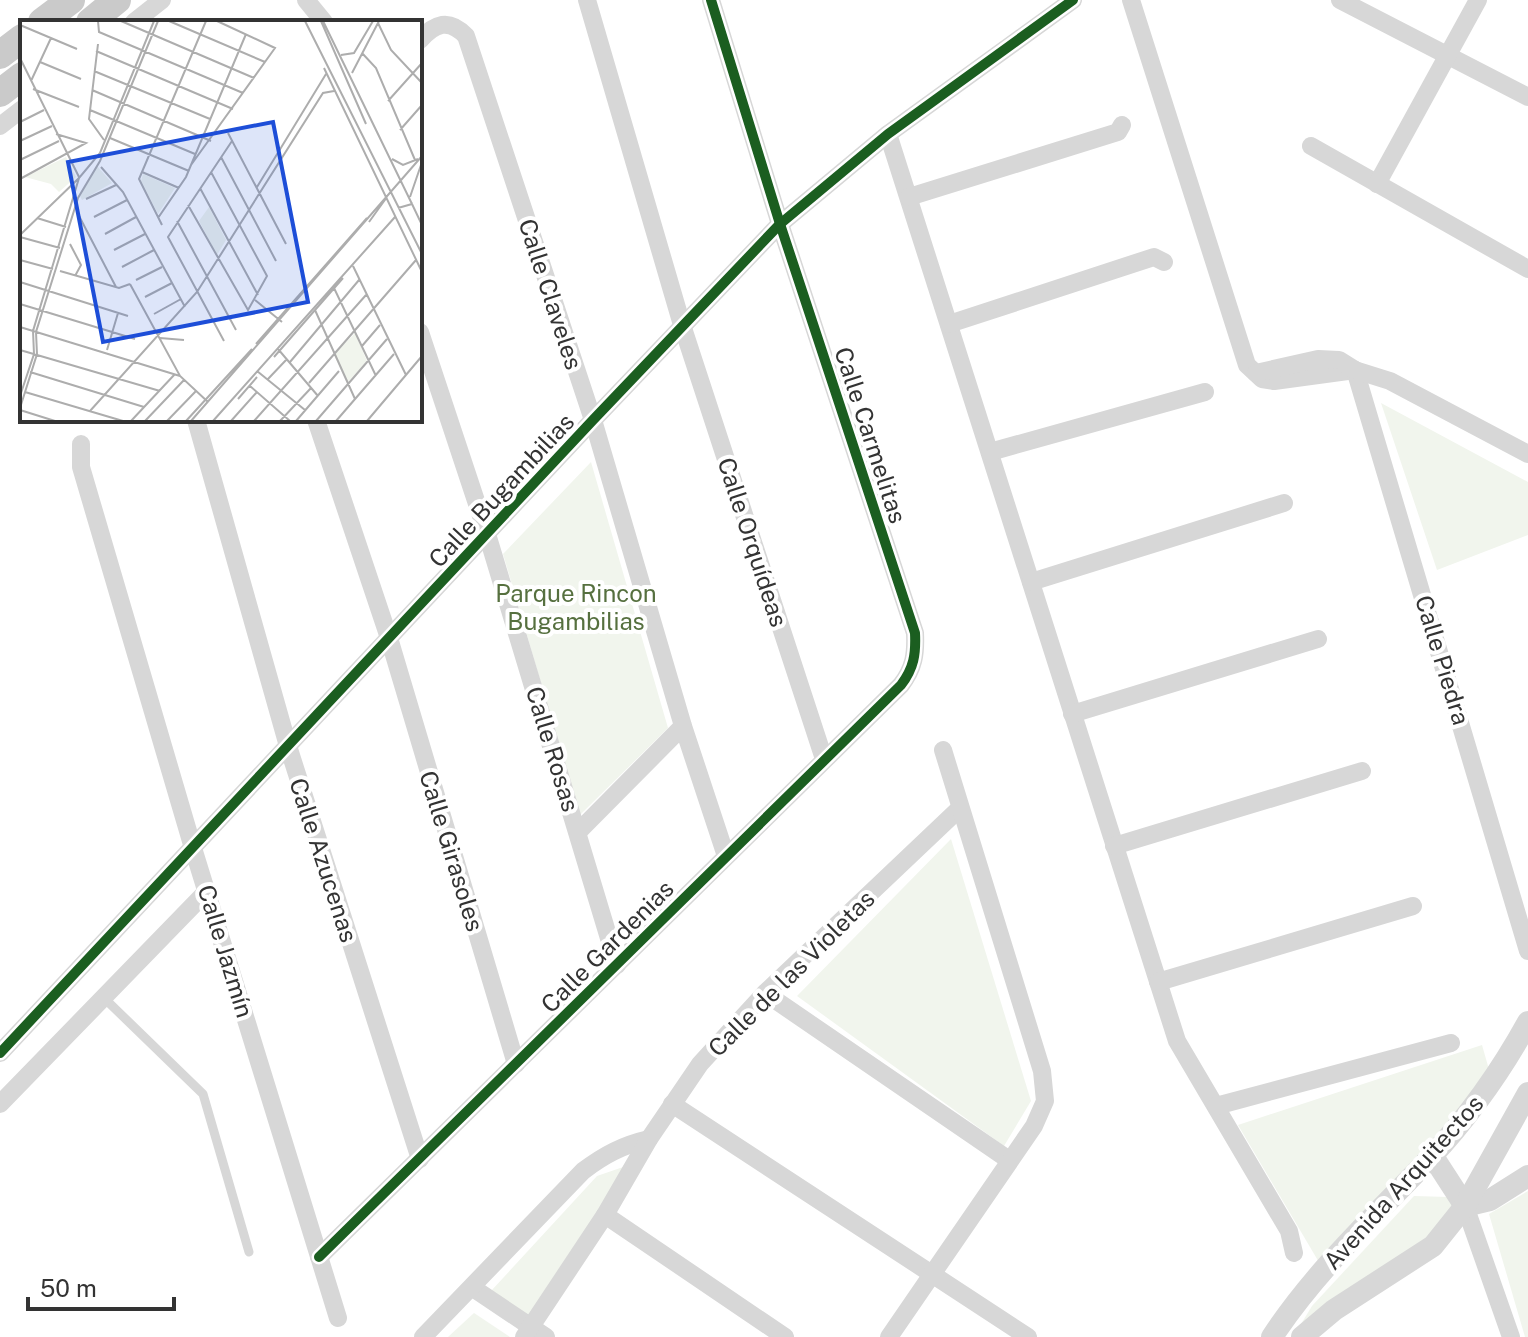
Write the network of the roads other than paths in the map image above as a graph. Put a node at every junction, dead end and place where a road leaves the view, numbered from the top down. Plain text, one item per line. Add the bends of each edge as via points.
1 (71, 0) edge
2 (117, 0) edge
3 (162, 0) edge
4 (306, 0) edge
5 (587, 0) edge
6 (711, 0) edge
7 (1073, 0) edge
8 (1131, 0) edge
9 (1340, 0) edge
10 (1478, 0) edge
11 (45, 20) edge
12 (92, 20) edge
13 (137, 20) edge
14 (322, 20) edge
15 (422, 38) edge
16 (20, 40) edge
17 (0, 55) edge
18 (1449, 55) junction
19 (20, 78) edge
20 (0, 93) edge
21 (1528, 97) edge
22 (20, 111) edge
23 (1122, 125) dead end
24 (0, 126) edge
25 (888, 134) junction
26 (1311, 146) dead end
27 (1377, 184) junction
28 (909, 197) junction
29 (780, 224) junction
30 (1164, 262) dead end
31 (1528, 269) edge
32 (949, 324) junction
33 (682, 325) junction
34 (422, 338) edge
35 (1355, 370) junction
36 (1205, 392) dead end
37 (593, 420) junction
38 (197, 422) edge
39 (317, 422) edge
40 (81, 444) dead end
41 (990, 452) junction
42 (1528, 454) edge
43 (1284, 503) dead end
44 (487, 534) junction
45 (1031, 582) junction
46 (389, 638) junction
47 (1318, 639) dead end
48 (915, 659) joint
49 (1072, 714) junction
50 (683, 726) junction
51 (288, 746) junction
52 (943, 750) dead end
53 (824, 759) junction
54 (1362, 771) dead end
55 (960, 808) junction
56 (578, 832) junction
57 (1114, 846) junction
58 (193, 848) junction
59 (726, 856) junction
60 (208, 890) junction
61 (1413, 906) dead end
62 (1528, 951) edge
63 (617, 965) junction
64 (1158, 982) junction
65 (765, 993) junction
66 (103, 997) junction
67 (1528, 1022) edge
68 (1451, 1043) dead end
69 (0, 1053) edge
70 (516, 1064) junction
71 (1528, 1093) edge
72 (0, 1104) edge
73 (672, 1104) junction
74 (1216, 1106) junction
75 (649, 1139) junction
76 (1432, 1155) junction
77 (420, 1159) junction
78 (1009, 1160) junction
79 (1528, 1176) edge
80 (1465, 1206) junction
81 (605, 1215) junction
82 (249, 1252) dead end
83 (1294, 1253) dead end
84 (319, 1257) junction
85 (932, 1273) junction
86 (473, 1288) junction
87 (338, 1318) dead end
88 (534, 1334) edge
89 (423, 1337) edge
90 (785, 1337) edge
91 (889, 1337) edge
92 (1028, 1337) edge
93 (1272, 1337) edge
94 (1302, 1337) edge
95 (1511, 1337) edge

1 - 11 main road
2 - 12 main road
3 - 13 street
4 - 14 street
5 - 33 street, Calle Orquídeas
6 - 29 street, Calle Carmelitas
7 - 25 street, Calle Bugambilias
8 - 35 street via 1253,374 1274,381
9 - 18 street
10 - 18 street
15 - 37 street, Calle Claveles via 440,24 458,27 466,36
16 - 17 main road
18 - 21 street
18 - 27 street
19 - 20 main road
22 - 24 street
23 - 28 street via 1118,132
25 - 28 street
25 - 29 street, Calle Bugambilias
26 - 27 street
27 - 31 street
28 - 32 street
29 - 33 street, Calle Bugambilias
29 - 48 street, Calle Carmelitas via 915,633
30 - 32 street via 1154,257
32 - 41 street
33 - 37 street, Calle Bugambilias
33 - 53 street, Calle Orquídeas
34 - 44 street, Calle Rosas
35 - 42 street via 1390,381
35 - 62 street, Calle Piedra
36 - 41 street
37 - 44 street, Calle Bugambilias
37 - 50 street, Calle Claveles
38 - 51 street, Calle Azucenas
39 - 46 street, Calle Girasoles
40 - 58 street, Calle Jazmín via 81,467
41 - 45 street
43 - 45 street
44 - 46 street, Calle Bugambilias
44 - 56 street, Calle Rosas
45 - 49 street
46 - 51 street, Calle Bugambilias
46 - 70 street, Calle Girasoles
47 - 49 street
48 - 53 street, Calle Gardenias via 901,685
49 - 57 street
50 - 56 street
50 - 59 street, Calle Claveles
51 - 58 street, Calle Bugambilias
51 - 77 street, Calle Azucenas
52 - 55 street
53 - 59 street, Calle Gardenias
54 - 57 street
55 - 65 street, Calle de las Violetas
55 - 78 street via 1042,1071 1045,1101
56 - 63 street, Calle Rosas
57 - 64 street
58 - 60 street, Calle Jazmín
58 - 69 street, Calle Bugambilias
59 - 63 street, Calle Gardenias
60 - 66 street
60 - 84 street, Calle Jazmín
61 - 64 street
63 - 70 street, Calle Gardenias
64 - 74 street via 1177,1041
65 - 73 street, Calle de las Violetas via 700,1064
65 - 78 street
66 - 72 street
66 - 82 lane via 203,1094
67 - 76 street, Avenida Arquitectos via 1486,1091
68 - 74 street
70 - 77 street, Calle Gardenias
71 - 80 street, Avenida Arquitectos
73 - 75 street, Calle de las Violetas
73 - 85 street
74 - 83 street via 1289,1231
75 - 81 street, Calle de las Violetas
75 - 86 street via 604,1155 583,1171
76 - 80 street
76 - 93 street, Avenida Arquitectos via 1296,1299
77 - 84 street, Calle Gardenias
78 - 85 street
79 - 80 street via 1490,1200
80 - 94 street, Avenida Arquitectos via 1433,1246
80 - 95 street
81 - 88 street, Calle de las Violetas
81 - 90 street
84 - 87 street, Calle Jazmín
85 - 91 street
85 - 92 street
86 - 88 street
86 - 89 street

